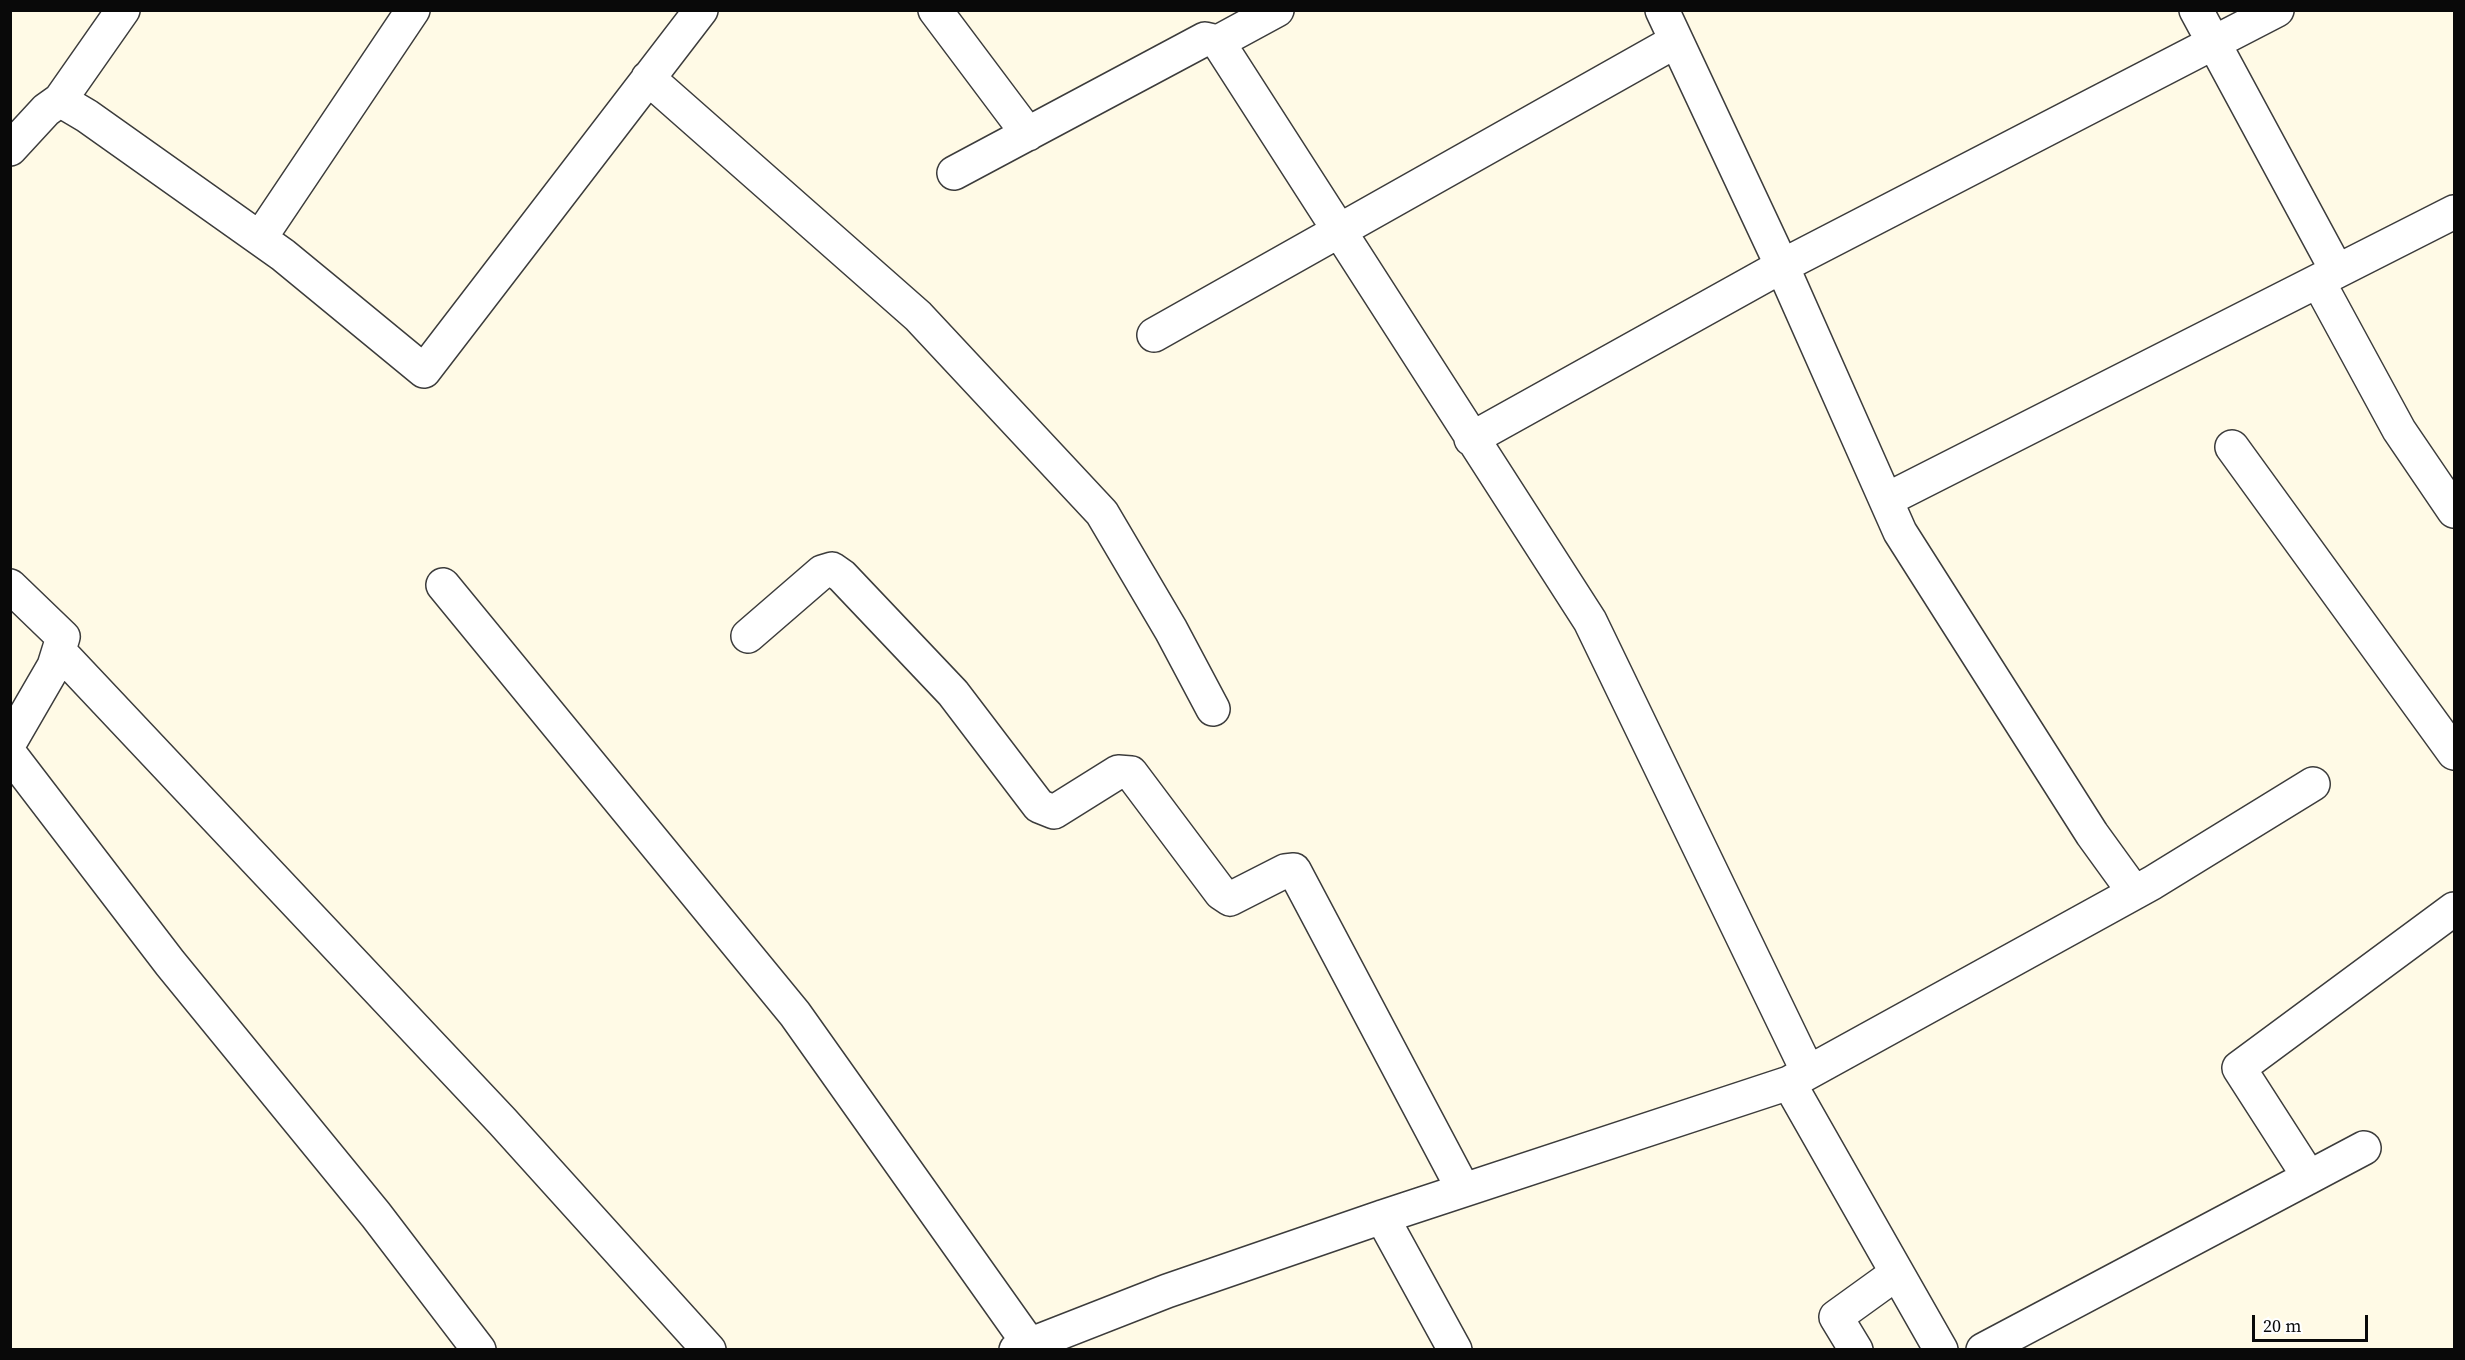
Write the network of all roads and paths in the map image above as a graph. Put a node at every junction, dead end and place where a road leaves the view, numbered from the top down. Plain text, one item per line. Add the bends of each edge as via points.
1 (123, 10) edge
2 (413, 10) edge
3 (701, 10) edge
4 (934, 10) edge
5 (1277, 10) edge
6 (2196, 10) edge
7 (2277, 10) edge
8 (1673, 21) edge
9 (1218, 42) junction
10 (2212, 44) junction
11 (648, 78) junction
12 (60, 100) junction
13 (1028, 134) junction
14 (10, 149) edge
15 (954, 173) dead end
16 (2454, 212) edge
17 (1338, 231) junction
18 (260, 238) junction
19 (1782, 266) junction
20 (2328, 276) junction
21 (1154, 335) dead end
22 (1471, 439) junction
23 (2232, 447) dead end
24 (1886, 500) junction
25 (2454, 511) edge
26 (442, 585) dead end
27 (10, 586) edge
28 (748, 636) dead end
29 (60, 652) junction
30 (21, 697) edge
31 (1213, 709) dead end
32 (10, 742) edge
33 (2454, 753) edge
34 (10, 754) edge
35 (2313, 784) dead end
36 (2134, 892) junction
37 (2452, 916) edge
38 (1798, 1078) junction
39 (2364, 1148) dead end
40 (2309, 1177) junction
41 (1463, 1189) junction
42 (1382, 1216) junction
43 (1897, 1273) junction
44 (1022, 1347) edge
45 (479, 1350) edge
46 (709, 1350) edge
47 (1455, 1350) edge
48 (1856, 1350) edge
49 (1941, 1350) edge
50 (1983, 1350) edge

1 - 12 street
2 - 18 street
3 - 11 street
4 - 13 street
5 - 9 street
6 - 10 street
7 - 10 street
8 - 17 street
8 - 19 street
9 - 13 street via 1205,39
9 - 17 street
10 - 19 street
10 - 20 street
11 - 18 street via 424,371
11 - 31 street via 918,316 1102,513
12 - 14 street
12 - 18 street
13 - 15 street
16 - 20 street
17 - 21 street
17 - 22 street
19 - 22 street
19 - 24 street
20 - 24 street
20 - 25 street via 2399,430
22 - 38 street via 1590,621
23 - 33 street
24 - 36 street via 1900,532 2092,834
26 - 44 street via 795,1014
27 - 29 street via 63,637
28 - 41 street via 822,572 832,569 953,693 1039,806 1054,812 1118,772 1131,773 1221,893 1230,899 1294,870
29 - 30 street
29 - 46 street via 502,1120
30 - 32 street
34 - 45 street via 170,963 376,1215
35 - 36 street
36 - 38 street
37 - 40 street via 2239,1068
38 - 41 street
38 - 43 street
39 - 40 street
40 - 50 street
41 - 42 street
42 - 44 street via 1167,1291
42 - 47 street
43 - 48 street via 1836,1317
43 - 49 street

